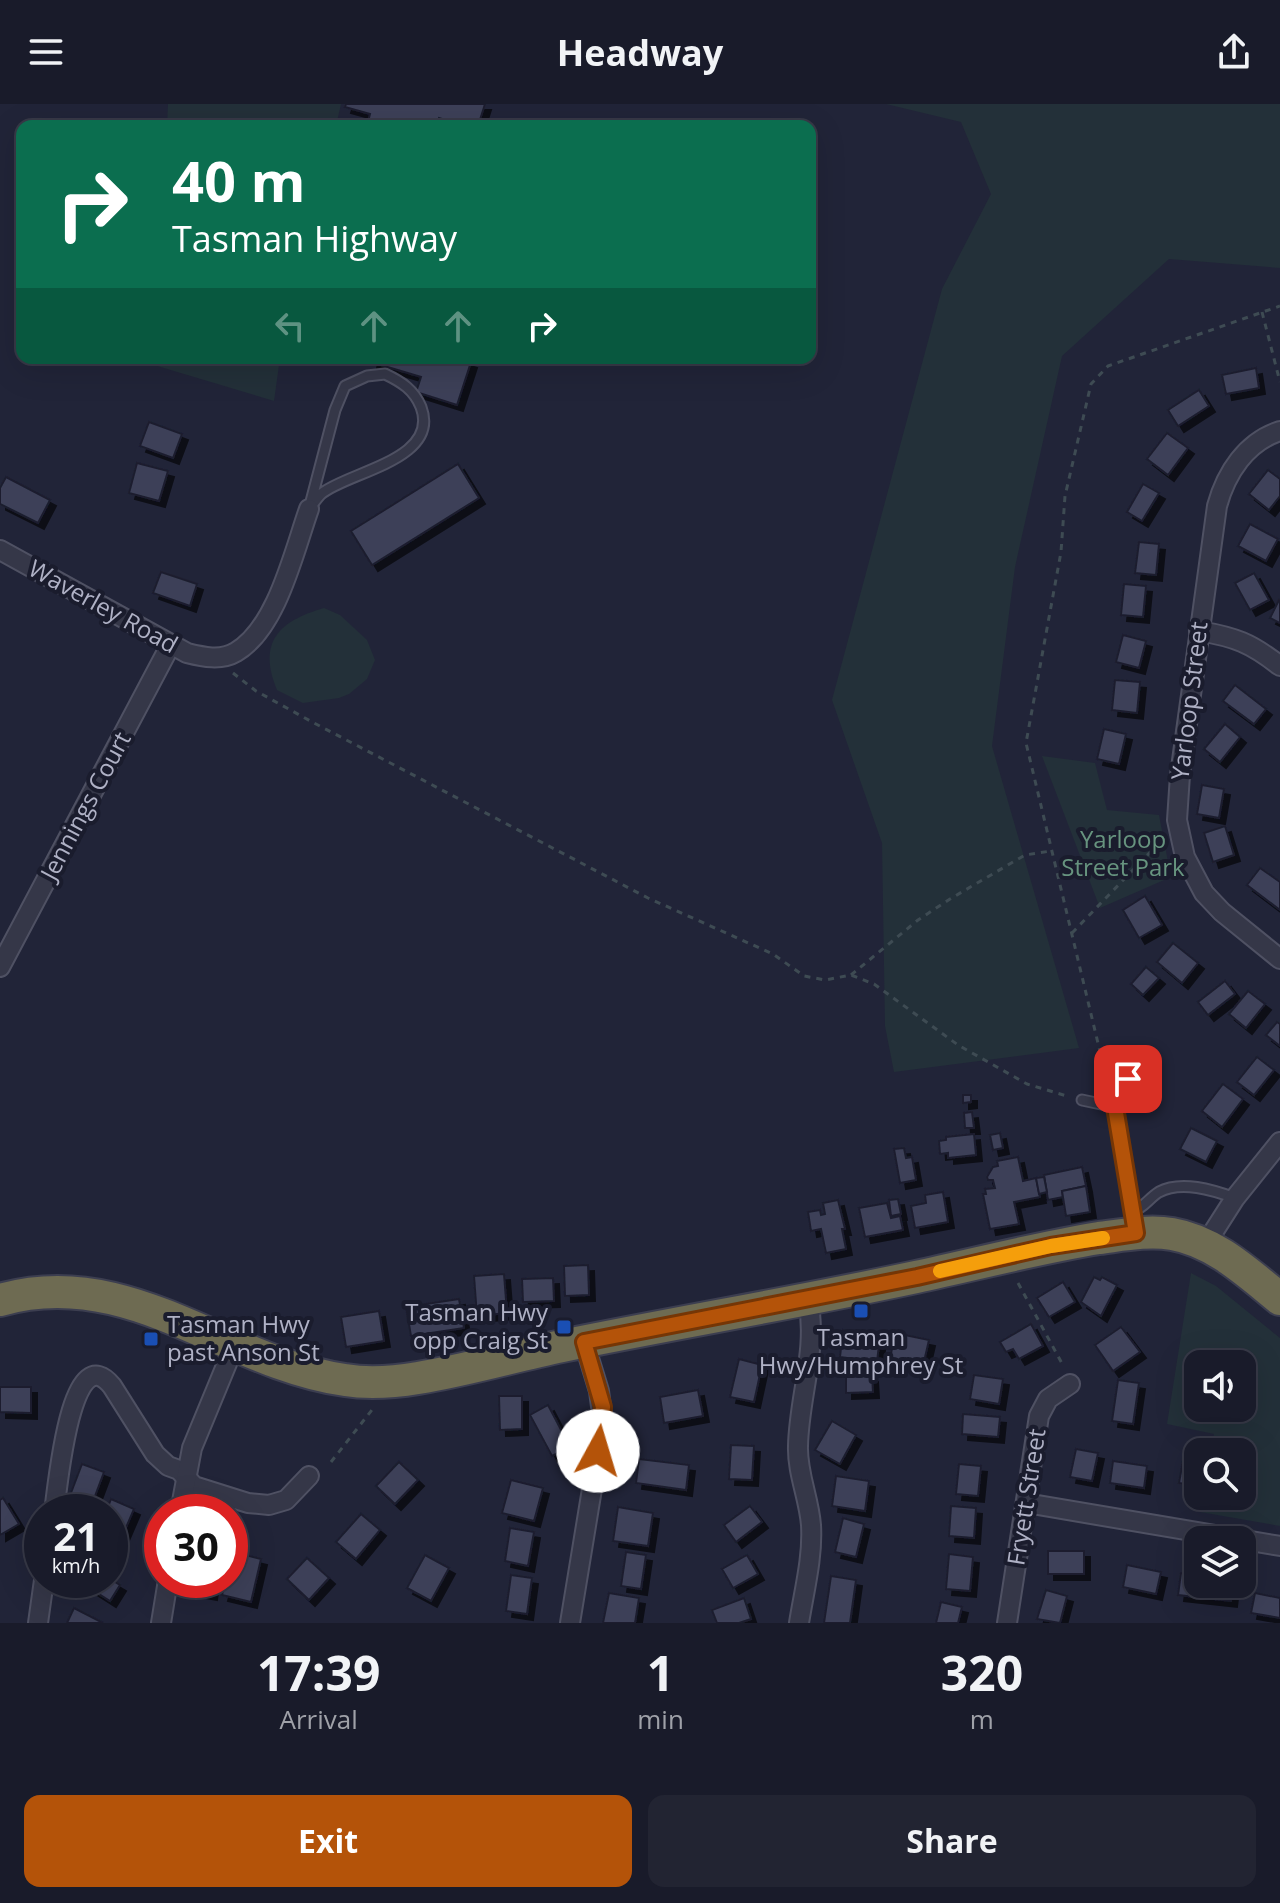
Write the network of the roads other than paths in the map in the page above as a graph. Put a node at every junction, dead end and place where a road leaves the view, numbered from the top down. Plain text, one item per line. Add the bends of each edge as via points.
1 (1280, 431) edge
2 (309, 509) junction
3 (0, 550) edge
4 (1199, 631) junction
5 (171, 644) junction
6 (1280, 666) edge
7 (1280, 959) edge
8 (0, 967) edge
9 (1128, 1079) dead end
10 (1082, 1100) road end
11 (1115, 1107) junction
12 (1280, 1142) edge
13 (1235, 1198) junction
14 (1134, 1222) junction
15 (1205, 1245) junction
16 (808, 1299) junction
17 (1280, 1299) edge
18 (0, 1300) edge
19 (584, 1342) junction
20 (235, 1344) junction
21 (1070, 1384) road end
22 (309, 1476) dead end
23 (186, 1478) junction
24 (56, 1494) edge
25 (183, 1494) edge
26 (1026, 1503) junction
27 (1280, 1546) edge
28 (41, 1598) edge
29 (165, 1598) edge
30 (38, 1623) edge
31 (161, 1623) edge
32 (570, 1623) edge
33 (799, 1623) edge
34 (1007, 1623) edge

1 - 4 street, Yarloop Street via 1256,444 1226,480 1217,506
2 - 2 lane via 345,386 385,374 403,382 417,397 424,417 420,435 389,463 322,493
2 - 5 street, Waverley Road via 275,604 255,634 235,653 209,659
3 - 5 street, Waverley Road
4 - 6 street via 1247,642
4 - 7 street, Yarloop Street via 1177,802 1180,839 1204,893
5 - 8 street, Jennings Court
9 - 11 lane
10 - 11 lane
11 - 14 lane
12 - 13 street
13 - 14 lane via 1215,1191 1163,1190 1140,1209
13 - 15 street
14 - 15 highway
14 - 16 highway via 1051,1246
15 - 17 highway
16 - 19 highway
16 - 33 street via 811,1356 798,1458 811,1552
18 - 20 highway via 43,1293 113,1297
19 - 20 highway via 386,1382 321,1376
19 - 32 street via 603,1422
20 - 23 street via 192,1448
21 - 26 street, Fryett Street via 1048,1399 1039,1416
22 - 23 street via 286,1500 269,1505 215,1493
23 - 24 street via 155,1454 108,1381 91,1377 82,1384 66,1428
23 - 25 street
26 - 27 street
26 - 34 street, Fryett Street
28 - 30 street
29 - 31 street

